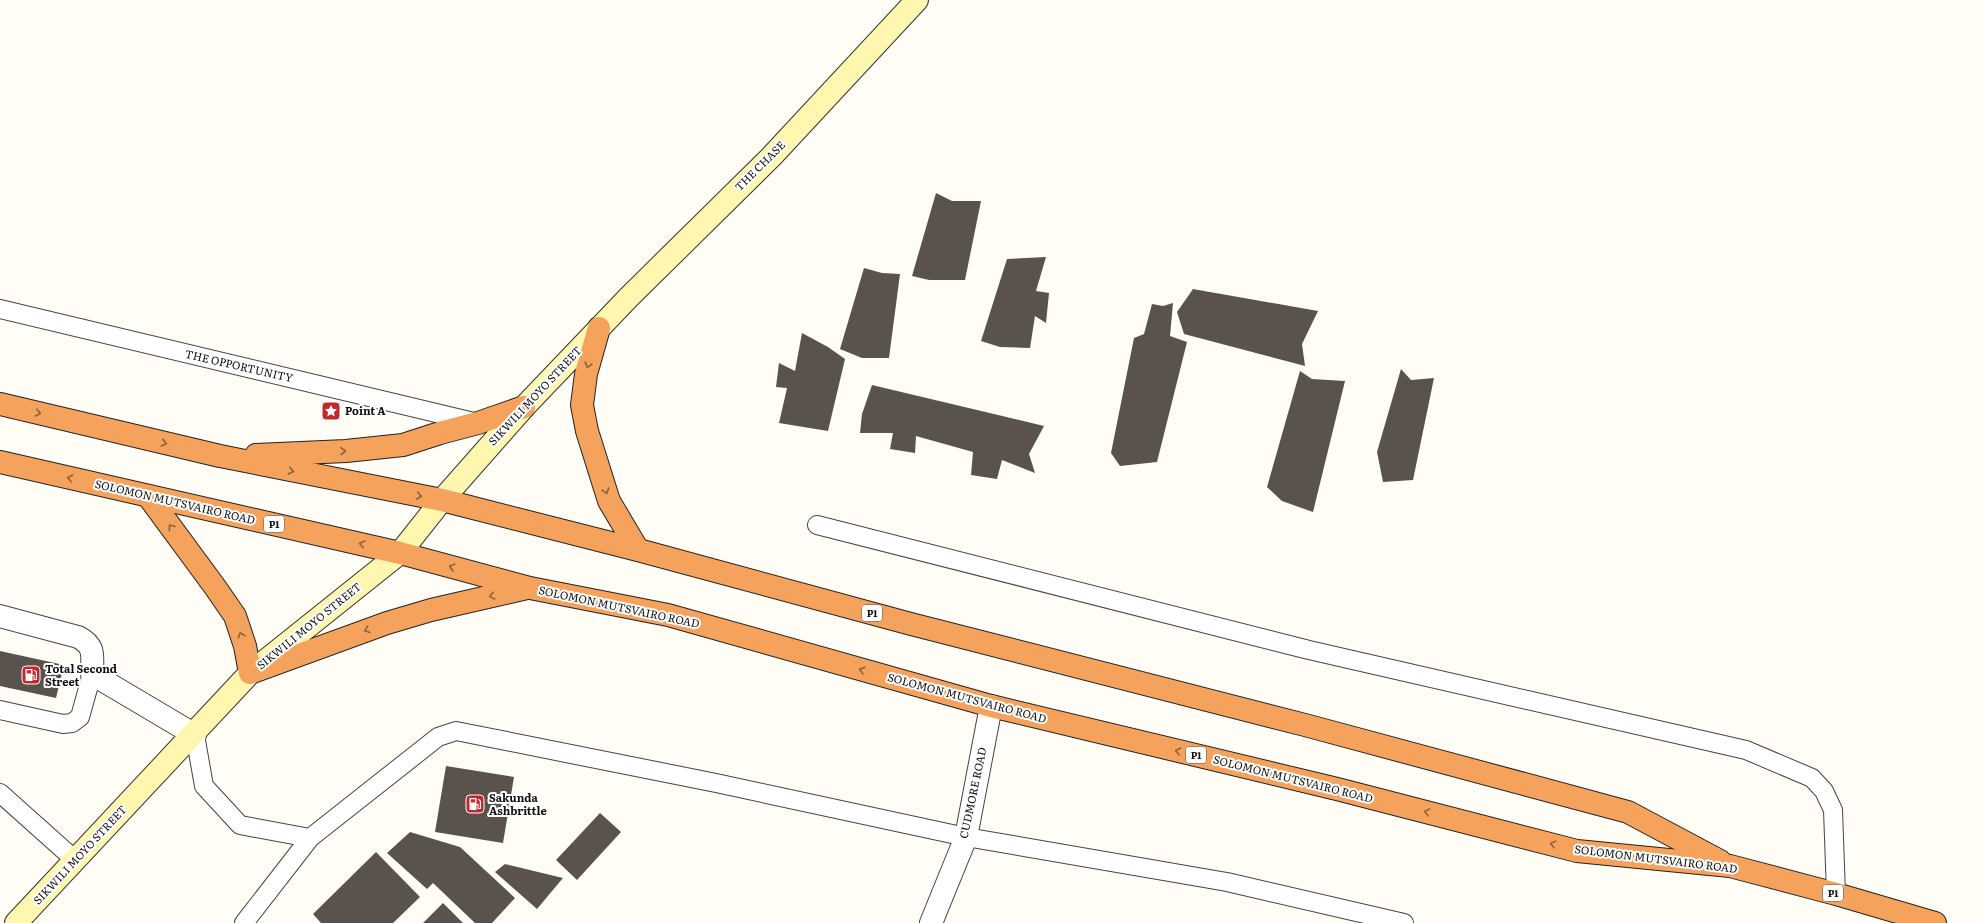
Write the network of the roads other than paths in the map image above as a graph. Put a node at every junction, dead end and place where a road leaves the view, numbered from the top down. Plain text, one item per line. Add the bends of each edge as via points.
1 (917, 0) edge
2 (0, 309) edge
3 (599, 328) junction
4 (0, 404) edge
5 (524, 406) junction
6 (478, 424) junction
7 (220, 456) junction
8 (0, 462) edge
9 (148, 496) junction
10 (442, 500) junction
11 (818, 525) dead end
12 (638, 550) junction
13 (400, 553) junction
14 (530, 588) junction
15 (0, 616) edge
16 (250, 673) junction
17 (92, 674) junction
18 (991, 706) junction
19 (0, 710) edge
20 (194, 735) junction
21 (0, 793) edge
22 (966, 837) junction
23 (310, 838) junction
24 (75, 860) junction
25 (1730, 866) junction
26 (1836, 894) junction
27 (16, 923) edge
28 (244, 923) edge
29 (931, 923) edge
30 (1404, 923) edge
31 (1936, 923) edge

1 - 3 street, THE CHASE via 771,157
2 - 6 lane, THE OPPORTUNITY
3 - 5 street, SIKWILI MOYO STREET
3 -> 12 highway via 586,374 582,405 587,431 609,501
4 -> 7 highway, P1
5 - 6 highway
5 - 10 street, SIKWILI MOYO STREET
7 -> 6 highway via 403,445
7 -> 10 highway, P1
9 -> 8 highway, SOLOMON MUTSVAIRO ROAD / P1
13 -> 9 highway, SOLOMON MUTSVAIRO ROAD / P1
16 -> 9 highway via 235,616
10 - 12 highway, P1
10 - 13 street, SIKWILI MOYO STREET
11 - 26 lane via 1309,650 1746,750 1812,778 1824,791 1833,810
12 - 25 highway, P1 via 1628,812
14 -> 13 highway, SOLOMON MUTSVAIRO ROAD / P1
13 - 16 street, SIKWILI MOYO STREET
14 -> 16 highway via 431,610 387,623
18 -> 14 highway, SOLOMON MUTSVAIRO ROAD / P1 via 668,615
15 - 17 street via 88,642 92,647
16 - 20 street, SIKWILI MOYO STREET
17 - 19 lane via 80,716 72,722 63,724
17 - 20 street
18 - 22 street, CUDMORE ROAD
25 -> 18 highway, SOLOMON MUTSVAIRO ROAD / P1 via 1577,850
20 - 23 lane via 204,786 240,825
20 - 24 street, SIKWILI MOYO STREET
21 - 24 lane
22 - 23 lane via 456,731 438,737
22 - 29 street, CUDMORE ROAD
22 - 30 lane via 1227,882
23 - 28 lane
24 - 27 street, SIKWILI MOYO STREET
25 - 26 highway, SOLOMON MUTSVAIRO ROAD / P1
26 - 31 highway, SOLOMON MUTSVAIRO ROAD / P1

